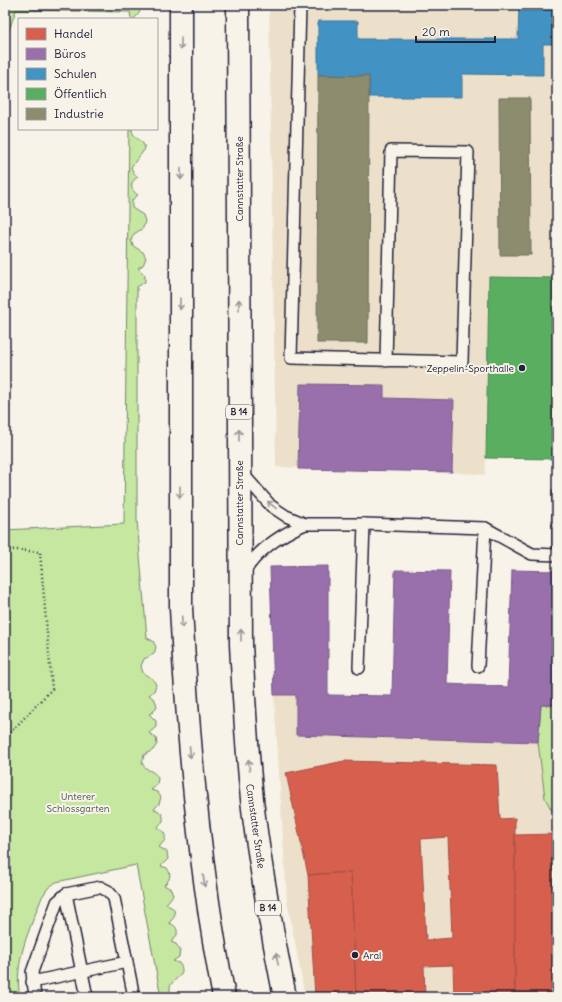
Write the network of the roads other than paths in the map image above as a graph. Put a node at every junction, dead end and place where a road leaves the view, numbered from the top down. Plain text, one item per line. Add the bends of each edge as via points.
1 (181, 5) edge
2 (238, 5) edge
3 (300, 5) edge
4 (386, 360) junction
5 (239, 466) junction
6 (305, 524) junction
7 (364, 524) junction
8 (485, 528) junction
9 (557, 555) edge
10 (240, 579) junction
11 (478, 666) dead end
12 (359, 668) dead end
13 (66, 894) junction
14 (127, 962) junction
15 (82, 972) junction
16 (32, 982) junction
17 (35, 997) edge
18 (87, 997) edge
19 (134, 997) edge
20 (224, 997) edge
21 (285, 997) edge

1 -> 20 main road via 181,608 194,795 205,883
5 -> 2 main road, Cannstatter Straße / B 14
3 - 4 lane via 291,358
4 - 4 lane via 391,151 468,152 462,362
6 -> 5 lane via 271,506
5 - 10 main road, Cannstatter Straße / B 14
6 - 7 lane
6 - 10 lane via 272,542
7 - 8 lane
7 - 12 lane
8 - 9 lane via 532,554
8 - 11 lane
21 -> 10 main road, Cannstatter Straße / B 14 via 253,810 243,687
13 - 14 lane via 100,888 111,894 116,905
13 - 15 lane
13 - 16 lane via 55,907 33,968
14 - 15 lane
14 - 19 lane
15 - 16 lane
15 - 18 lane
16 - 17 lane

